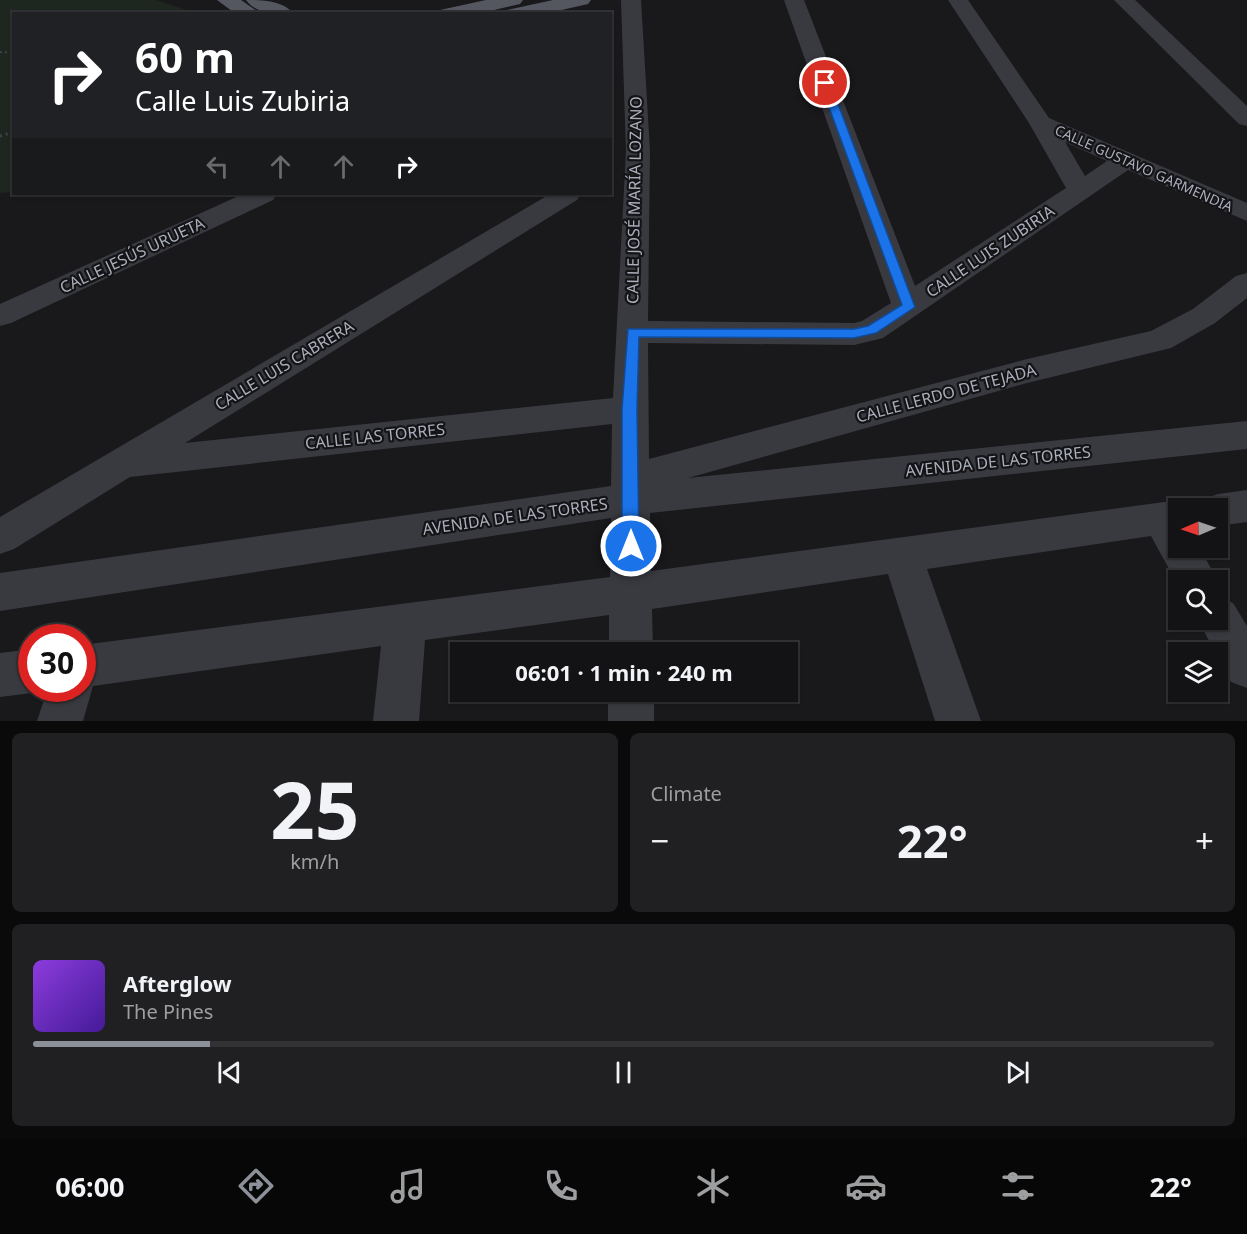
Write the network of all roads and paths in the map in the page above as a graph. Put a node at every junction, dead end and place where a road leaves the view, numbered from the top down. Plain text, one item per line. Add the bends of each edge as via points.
1 (211, 0) edge
2 (256, 0) edge
3 (513, 0) edge
4 (581, 0) edge
5 (632, 0) edge
6 (794, 0) edge
7 (958, 0) edge
8 (1124, 0) edge
9 (229, 1) edge
10 (469, 5) edge
11 (280, 8) edge
12 (248, 12) edge
13 (452, 12) edge
14 (524, 12) edge
15 (1247, 119) edge
16 (1041, 123) junction
17 (638, 151) junction
18 (1127, 159) junction
19 (612, 167) edge
20 (1080, 190) junction
21 (262, 195) edge
22 (566, 195) edge
23 (1247, 213) edge
24 (1247, 283) edge
25 (909, 307) junction
26 (0, 316) edge
27 (633, 332) junction
28 (630, 409) junction
29 (1247, 435) edge
30 (121, 464) junction
31 (631, 489) junction
32 (1247, 506) edge
33 (1228, 509) edge
34 (1168, 517) edge
35 (0, 537) edge
36 (902, 554) junction
37 (0, 592) edge
38 (631, 593) junction
39 (405, 622) junction
40 (1226, 630) edge
41 (631, 642) edge
42 (96, 664) edge
43 (1247, 667) edge
44 (18, 673) edge
45 (0, 675) edge
46 (66, 702) edge
47 (631, 702) edge
48 (60, 721) edge
49 (396, 721) edge
50 (631, 721) edge
51 (958, 721) edge

1 - 9 main road
2 - 11 main road
3 - 10 main road
4 - 14 main road
5 - 17 street, CALLE JOSÉ MARÍA LOZANO
6 - 25 street
7 - 16 street, CALLE GUSTAVO GARMENDIA
8 - 15 street
9 - 12 main road
10 - 13 main road
16 - 18 street, CALLE GUSTAVO GARMENDIA
16 - 20 street, CALLE GUSTAVO GARMENDIA
17 - 19 street
17 - 27 street, CALLE JOSÉ MARÍA LOZANO
18 - 20 street, CALLE LUIS ZUBIRIA
18 - 23 street, CALLE GUSTAVO GARMENDIA
20 - 25 street, CALLE LUIS ZUBIRIA
21 - 26 street, CALLE JESÚS URUETA
22 - 30 street, CALLE LUIS CABRERA
24 - 31 street, CALLE LERDO DE TEJADA via 1204,316 1160,340 1027,371
25 - 27 street, CALLE LUIS ZUBIRIA via 872,330 854,334
27 - 28 street, CALLE JOSÉ MARÍA LOZANO
28 - 30 street, CALLE LAS TORRES
28 - 31 street, CALLE JOSÉ MARÍA LOZANO
29 - 31 street, AVENIDA DE LAS TORRES
30 - 35 street, CALLE LUIS CABRERA
31 - 37 street, AVENIDA DE LAS TORRES
31 - 38 street, CALLE JOSÉ MARÍA LOZANO
32 - 33 street
34 - 36 street
36 - 38 street
36 - 51 street
38 - 39 street
38 - 41 street, CALLE JOSÉ MARÍA LOZANO
39 - 42 street
39 - 49 street
40 - 43 street
44 - 45 street
46 - 48 street
47 - 50 street

